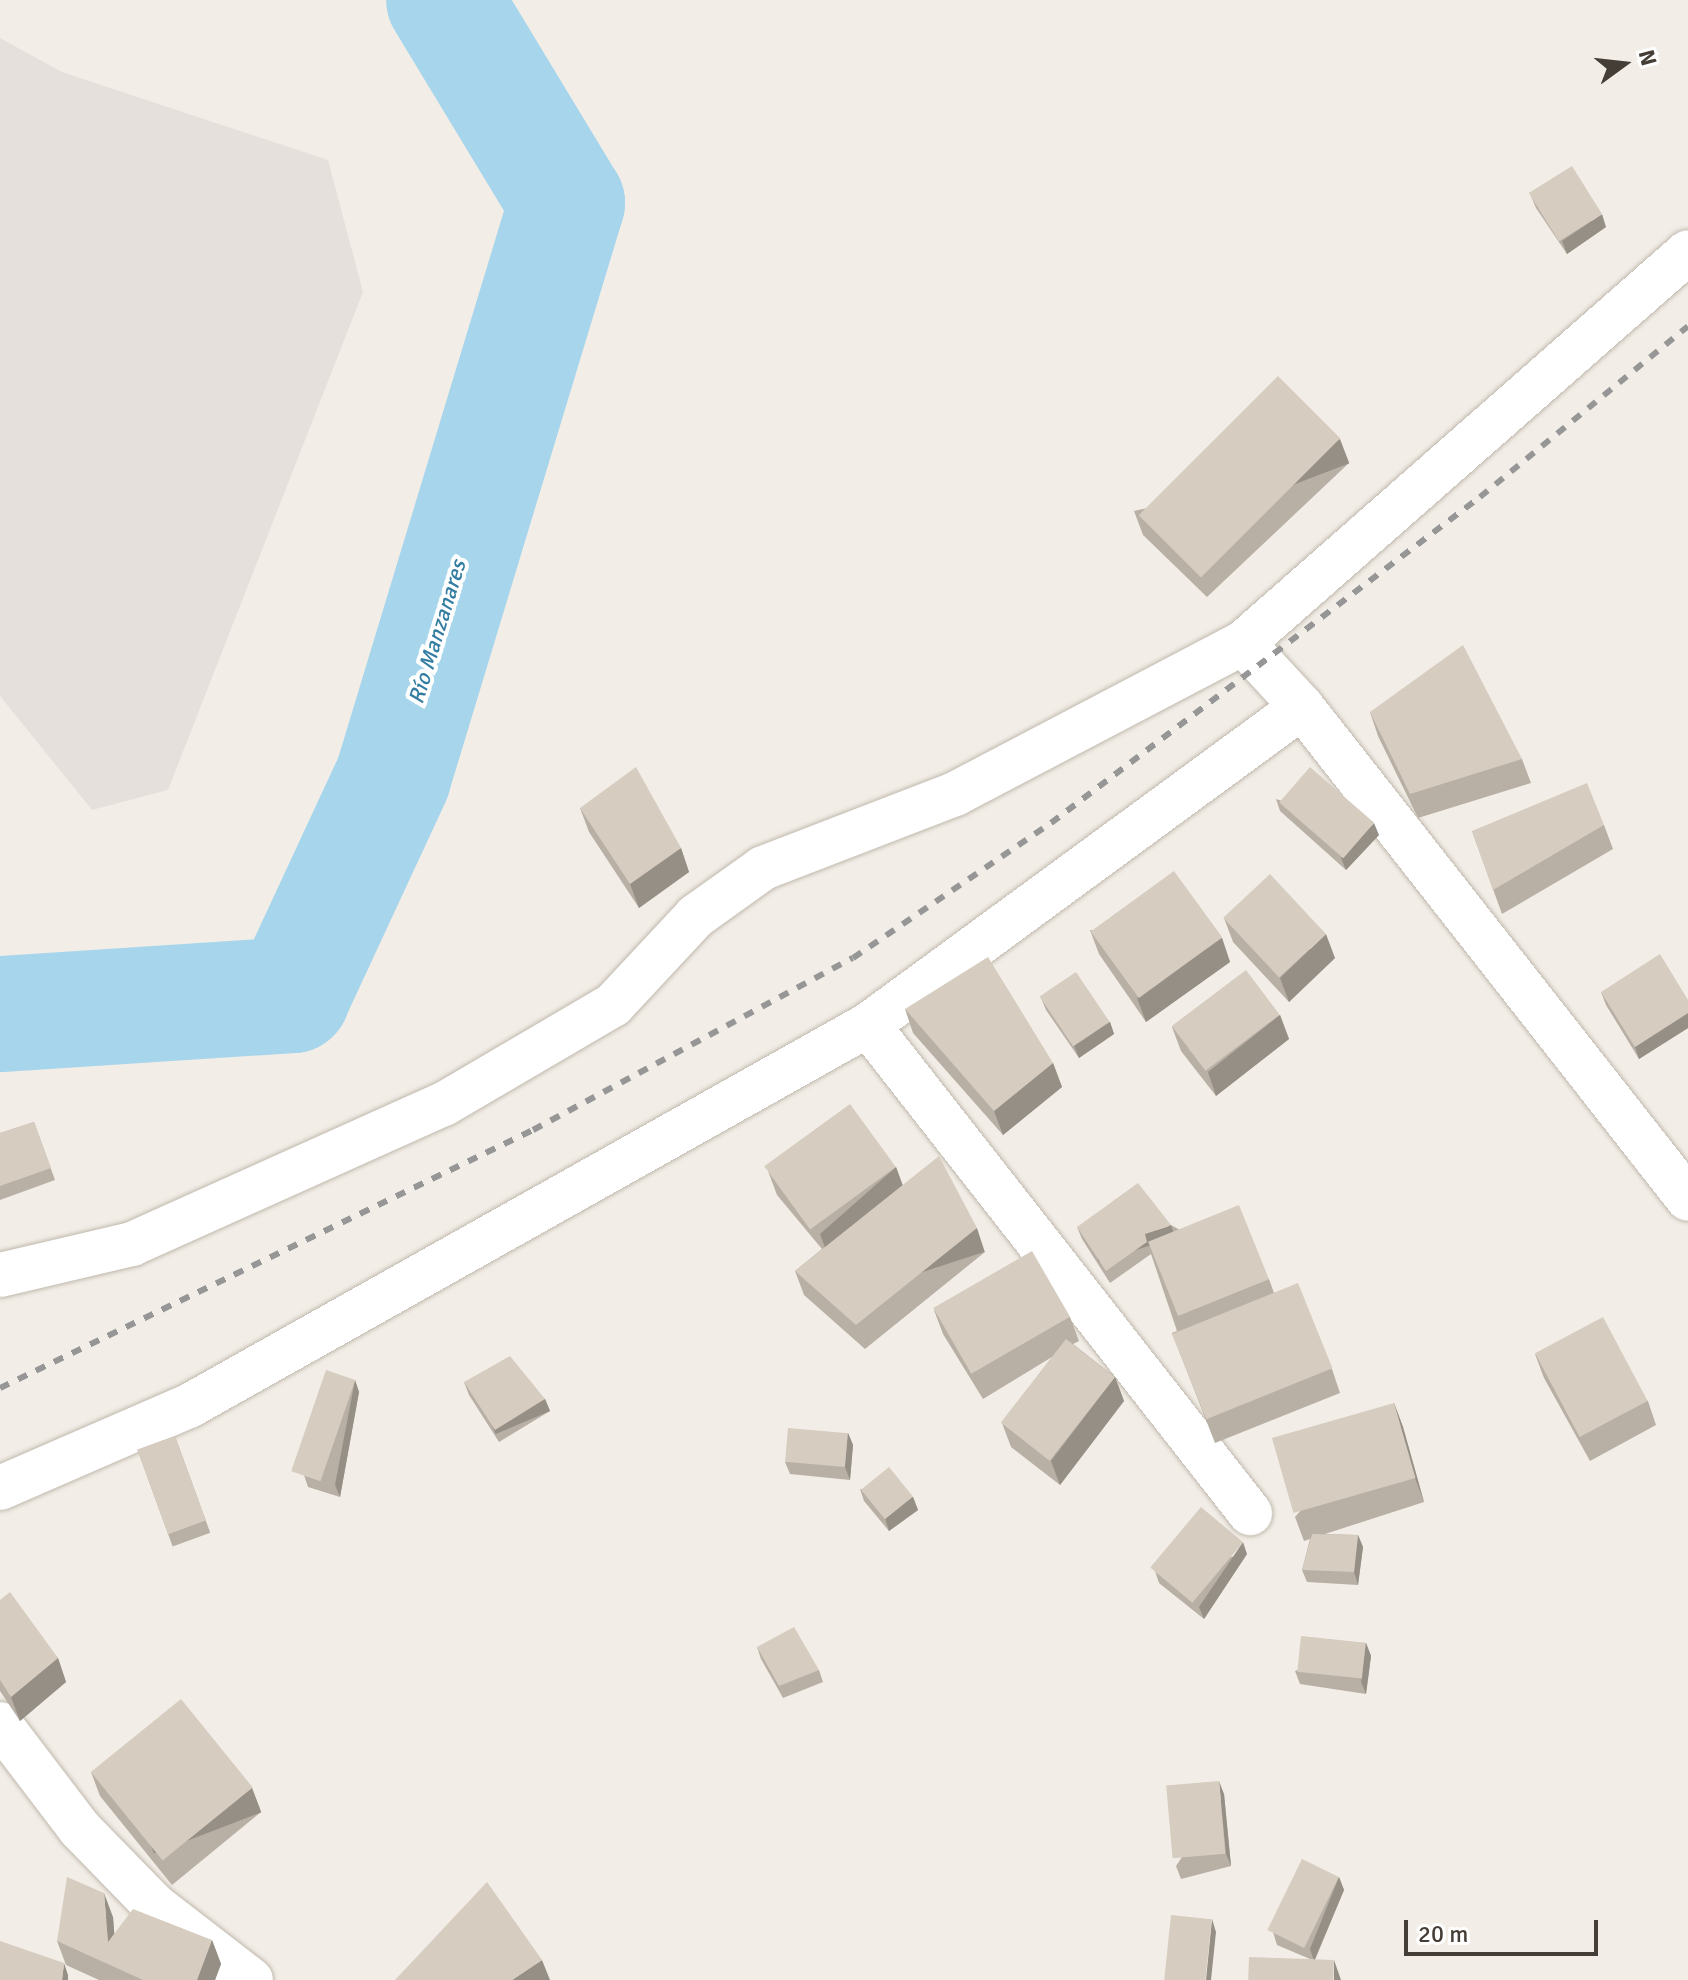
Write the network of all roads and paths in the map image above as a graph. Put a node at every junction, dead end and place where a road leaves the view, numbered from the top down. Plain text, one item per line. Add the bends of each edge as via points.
1 (1688, 252) edge
2 (1243, 643) junction
3 (1302, 707) junction
4 (868, 1025) junction
5 (1688, 1199) edge
6 (0, 1275) edge
7 (0, 1488) edge
8 (1250, 1513) dead end
9 (0, 1724) edge
10 (251, 1980) edge

1 - 2 street
2 - 3 street
2 - 6 street via 955,794 763,868 696,916 613,1005 444,1104 132,1244
3 - 4 street
3 - 5 street
4 - 7 street via 189,1406
4 - 8 street
9 - 10 street via 80,1829 144,1895

